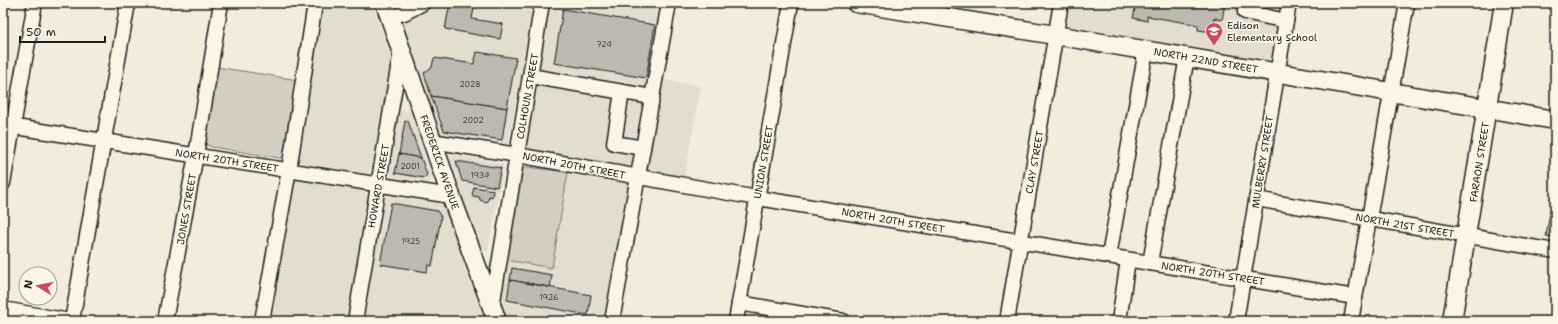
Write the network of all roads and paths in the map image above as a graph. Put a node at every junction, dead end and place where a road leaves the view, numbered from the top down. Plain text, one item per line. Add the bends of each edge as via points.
1 (35, 3) edge
2 (128, 3) edge
3 (221, 3) edge
4 (423, 3) edge
5 (542, 3) edge
6 (791, 3) edge
7 (856, 3) edge
8 (1061, 3) edge
9 (1246, 3) edge
10 (1289, 3) edge
11 (1406, 3) edge
12 (1504, 3) edge
13 (315, 4) dead end
14 (665, 4) edge
15 (395, 9) edge
16 (1286, 21) junction
17 (1056, 34) junction
18 (1146, 50) junction
19 (402, 52) junction
20 (1187, 57) junction
21 (1277, 73) junction
22 (530, 76) junction
23 (622, 92) junction
24 (1391, 92) junction
25 (652, 97) junction
26 (1488, 108) junction
27 (1555, 120) edge
28 (8, 126) edge
29 (104, 141) junction
30 (432, 141) junction
31 (643, 148) junction
32 (196, 155) junction
33 (517, 155) junction
34 (289, 170) junction
35 (638, 177) junction
36 (3, 183) edge
37 (378, 184) junction
38 (451, 196) junction
39 (757, 198) junction
40 (1256, 199) junction
41 (1370, 218) junction
42 (1467, 235) junction
43 (1021, 242) junction
44 (1555, 251) edge
45 (1109, 256) junction
46 (1128, 260) junction
47 (1150, 263) junction
48 (1243, 278) junction
49 (1355, 296) junction
50 (739, 303) junction
51 (3, 309) edge
52 (494, 314) edge
53 (71, 321) edge
54 (165, 321) edge
55 (262, 321) edge
56 (355, 321) edge
57 (612, 321) edge
58 (736, 321) edge
59 (843, 321) edge
60 (1007, 321) edge
61 (1119, 321) edge
62 (1236, 321) edge
63 (1351, 321) edge
64 (1452, 321) edge

1 - 28 street
2 - 29 street
3 - 32 street, JONES STREET
4 - 15 street
5 - 22 street, COLHOUN STREET
6 - 39 street, UNION STREET
7 - 17 main road, NORTH 22ND STREET
8 - 17 street, CLAY STREET
9 - 16 street via 1245,12
10 - 16 street, MULBERRY STREET
11 - 24 street
12 - 26 main road, FARAON STREET
13 - 34 street
14 - 25 street
15 - 19 main road, FREDERICK AVENUE
16 - 21 street, MULBERRY STREET
17 - 18 main road, NORTH 22ND STREET
17 - 43 street, CLAY STREET
18 - 20 main road, NORTH 22ND STREET
18 - 45 street
19 - 30 main road, FREDERICK AVENUE
19 - 37 street, HOWARD STREET
20 - 21 main road, NORTH 22ND STREET
20 - 47 street
21 - 24 main road, NORTH 22ND STREET
21 - 40 street, MULBERRY STREET
22 - 23 street
22 - 33 street, COLHOUN STREET
23 - 25 street
23 - 31 street via 614,143
24 - 26 main road, NORTH 22ND STREET
24 - 41 street
25 - 31 street
26 - 27 main road, NORTH 22ND STREET
26 - 42 main road, FARAON STREET
28 - 29 street, NORTH 20TH STREET
28 - 36 street
29 - 32 street, NORTH 20TH STREET
29 - 53 street
30 - 33 street, NORTH 20TH STREET
30 - 38 main road, FREDERICK AVENUE
31 - 35 street
32 - 34 street, NORTH 20TH STREET
32 - 54 street, JONES STREET
33 - 35 street, NORTH 20TH STREET
33 - 52 street, COLHOUN STREET
34 - 37 street, NORTH 20TH STREET
34 - 55 street
35 - 39 street, NORTH 20TH STREET
35 - 57 street
37 - 38 street, NORTH 20TH STREET
37 - 56 street, HOWARD STREET
38 - 52 main road, FREDERICK AVENUE
39 - 43 street, NORTH 20TH STREET
39 - 50 street, UNION STREET
40 - 41 street, NORTH 21ST STREET
40 - 48 street, MULBERRY STREET
41 - 42 street, NORTH 21ST STREET
41 - 49 street
42 - 44 street, NORTH 21ST STREET
42 - 64 main road, FARAON STREET
43 - 45 street, NORTH 20TH STREET
43 - 60 street, CLAY STREET
45 - 46 street, NORTH 20TH STREET
46 - 47 street, NORTH 20TH STREET
46 - 61 street
47 - 48 street, NORTH 20TH STREET
48 - 49 street, NORTH 20TH STREET
48 - 62 street, MULBERRY STREET
49 - 63 street
50 - 58 street, UNION STREET
50 - 59 street
51 - 53 street

